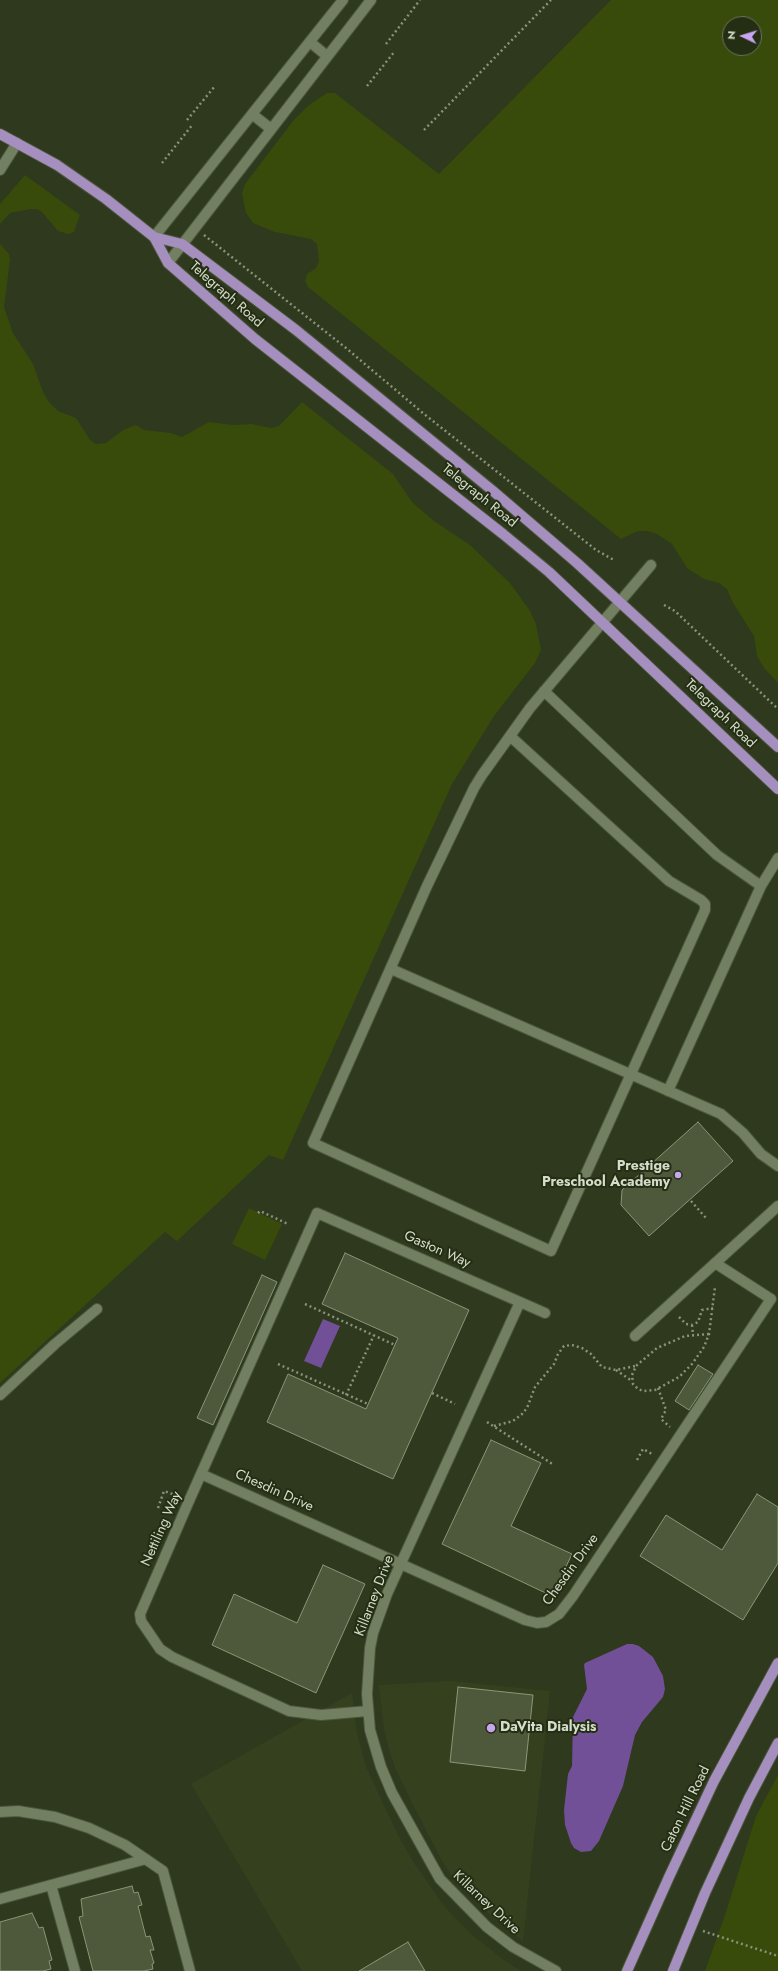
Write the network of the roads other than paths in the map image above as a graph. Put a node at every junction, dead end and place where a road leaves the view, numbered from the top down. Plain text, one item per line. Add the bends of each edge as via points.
1 (343, 0) edge
2 (371, 0) edge
3 (310, 42) junction
4 (327, 56) junction
5 (252, 114) junction
6 (271, 129) junction
7 (0, 134) edge
8 (17, 143) junction
9 (0, 170) edge
10 (154, 237) junction
11 (182, 244) junction
12 (168, 263) junction
13 (651, 565) dead end
14 (619, 601) junction
15 (602, 621) junction
16 (544, 691) junction
17 (510, 736) junction
18 (778, 747) edge
19 (778, 789) edge
20 (778, 858) edge
21 (761, 886) junction
22 (391, 969) junction
23 (631, 1075) junction
24 (668, 1091) junction
25 (778, 1166) edge
26 (778, 1206) edge
27 (317, 1213) joint
28 (715, 1264) junction
29 (520, 1302) junction
30 (97, 1309) dead end
31 (545, 1313) dead end
32 (635, 1336) dead end
33 (0, 1395) edge
34 (201, 1474) junction
35 (401, 1564) junction
36 (778, 1663) edge
37 (368, 1711) junction
38 (778, 1743) edge
39 (0, 1812) edge
40 (146, 1859) junction
41 (51, 1885) junction
42 (0, 1899) edge
43 (74, 1971) edge
44 (190, 1971) edge
45 (556, 1971) edge
46 (627, 1971) edge
47 (673, 1971) edge

1 - 3 street
2 - 4 street
3 - 4 street
3 - 5 street
4 - 6 street
5 - 6 street
5 - 10 street
6 - 11 street
7 - 8 main road, Telegraph Road
8 - 9 street
8 - 10 main road, Telegraph Road via 57,165
10 - 11 main road, Telegraph Road
10 - 12 main road, Telegraph Road
11 - 12 street
11 - 14 main road, Telegraph Road via 296,330 493,491
12 - 15 main road, Telegraph Road via 255,339 503,534
13 - 14 street
14 - 15 street
14 - 18 main road, Telegraph Road
15 - 16 street
15 - 19 main road, Telegraph Road
16 - 17 street
16 - 21 street via 717,855
17 - 22 street via 474,788
17 - 23 street via 669,881 705,904
20 - 21 street
21 - 24 street
22 - 23 street
22 - 23 street via 313,1143 551,1251
23 - 24 street
24 - 25 street via 721,1114 743,1133 761,1154
26 - 28 street
27 - 29 street, Gaston Way
27 - 34 street, Nettiling Way
28 - 32 street
28 - 35 street, Chesdin Drive via 771,1299 559,1614 537,1623 525,1620
29 - 31 street, Gaston Way
29 - 35 street, Killarney Drive
30 - 33 street
34 - 35 street, Chesdin Drive
34 - 37 street, Nettiling Way via 140,1614 141,1621 155,1644 172,1657 290,1711 321,1715
35 - 37 street, Killarney Drive via 373,1633 368,1661
36 - 46 main road, Caton Hill Road via 714,1781
37 - 45 street, Killarney Drive via 374,1747 383,1774 440,1879 487,1927 513,1947
38 - 47 main road via 749,1798
39 - 40 street via 18,1811 55,1817 89,1828
40 - 41 street
40 - 44 street via 163,1871
41 - 42 street
41 - 43 street

